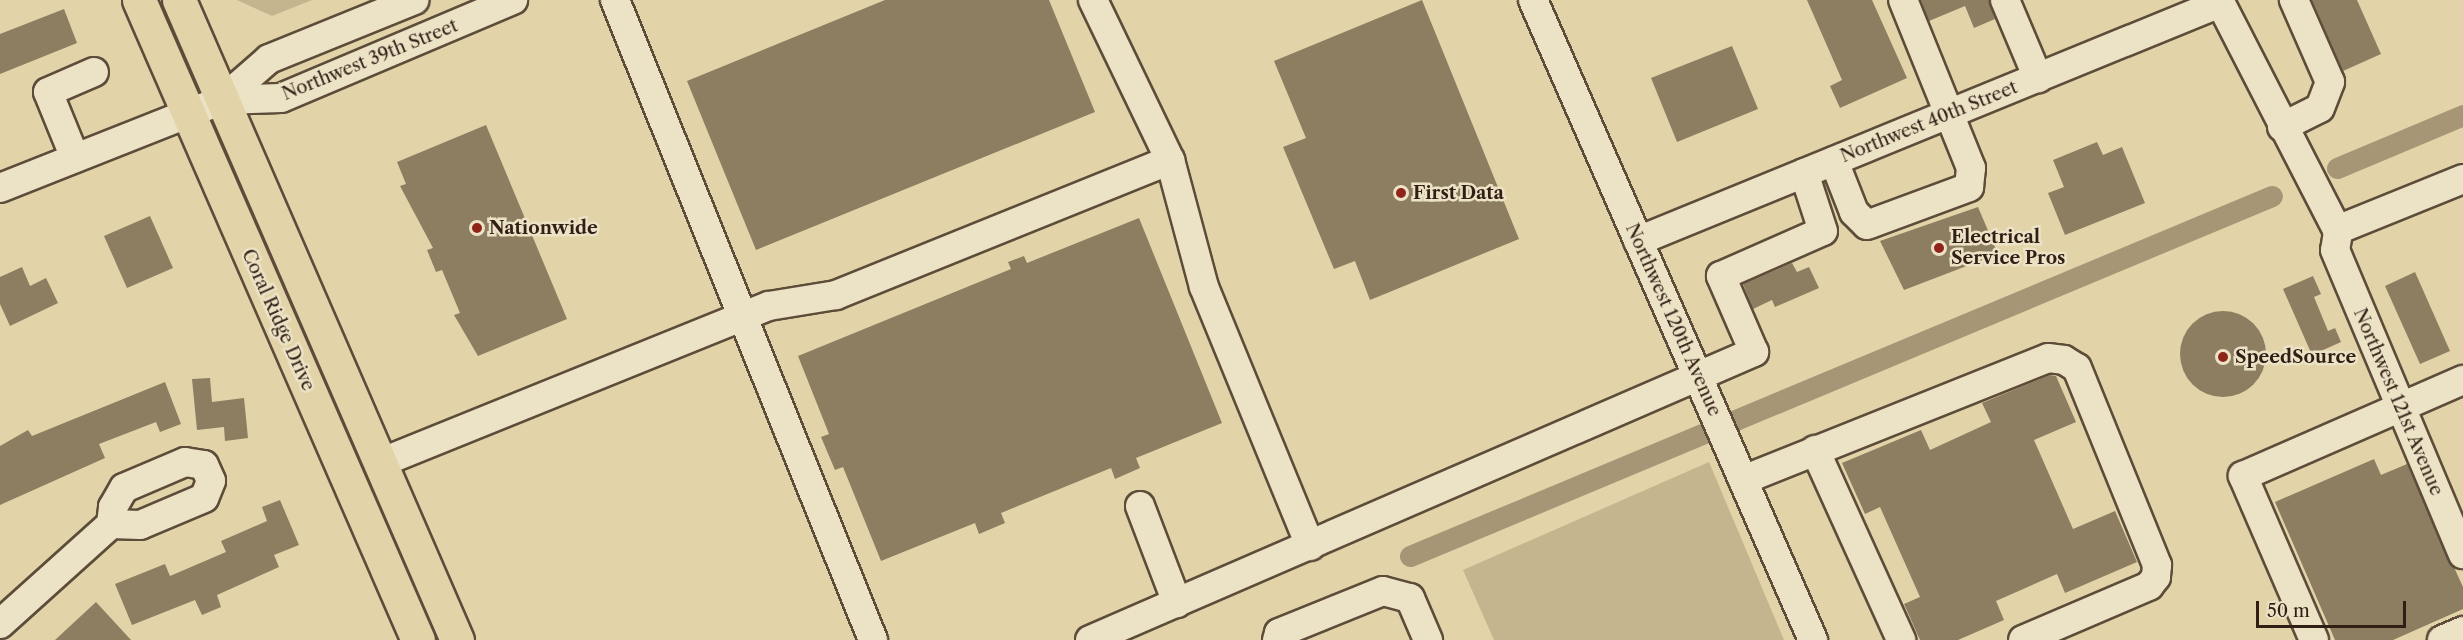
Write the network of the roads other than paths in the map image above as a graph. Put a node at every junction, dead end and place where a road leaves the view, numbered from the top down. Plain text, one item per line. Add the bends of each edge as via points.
1 (139, 0) edge
2 (179, 0) edge
3 (414, 0) edge
4 (513, 0) edge
5 (615, 0) edge
6 (1094, 0) edge
7 (1533, 0) edge
8 (1903, 0) edge
9 (2005, 0) edge
10 (2294, 0) edge
11 (2220, 2) edge
12 (94, 72) dead end
13 (2038, 78) junction
14 (222, 100) junction
15 (188, 114) junction
16 (1950, 114) junction
17 (2282, 127) junction
18 (75, 158) junction
19 (1170, 160) junction
20 (1834, 162) junction
21 (1804, 173) junction
22 (2463, 179) edge
23 (0, 188) edge
24 (2336, 240) junction
25 (1638, 241) junction
26 (741, 317) junction
27 (1698, 377) junction
28 (2463, 380) edge
29 (2398, 410) junction
30 (1815, 450) junction
31 (380, 463) junction
32 (1743, 480) junction
33 (1140, 506) dead end
34 (111, 524) dead end
35 (1310, 546) junction
36 (2463, 554) edge
37 (1177, 603) junction
38 (0, 624) edge
39 (2463, 631) edge
40 (418, 640) edge
41 (457, 640) edge
42 (873, 640) edge
43 (1090, 640) edge
44 (1277, 640) edge
45 (1428, 640) edge
46 (1813, 640) edge
47 (1901, 640) edge
48 (2024, 640) edge
49 (2314, 640) edge
50 (2442, 640) edge

1 - 15 main road, Coral Ridge Drive
2 - 14 main road, Coral Ridge Drive
3 - 14 street, Northwest 39th Street via 269,59
4 - 14 street, Northwest 39th Street via 281,98
5 - 26 street
6 - 19 street
7 - 25 street, Northwest 120th Avenue
8 - 16 street
9 - 13 street
10 - 17 street via 2330,82 2320,108
11 - 13 street, Northwest 40th Street
11 - 17 street, Northwest 121st Avenue
12 - 18 street via 48,92
13 - 16 street, Northwest 40th Street
14 - 15 street, Northwest 39th Street
14 - 31 main road, Coral Ridge Drive
15 - 18 street, Northwest 39th Street
15 - 40 main road, Coral Ridge Drive
16 - 20 street, Northwest 40th Street
16 - 20 street via 1971,168 1969,187 1867,225 1854,212
17 - 24 street, Northwest 121st Avenue via 2280,138 2319,240
18 - 23 street, Northwest 39th Street
19 - 26 street via 836,295 769,306
19 - 35 street via 1204,287
20 - 21 street, Northwest 40th Street
21 - 25 street, Northwest 40th Street
21 - 27 street via 1823,231 1721,276 1754,352
22 - 24 street
24 - 29 street, Northwest 121st Avenue
25 - 27 street, Northwest 120th Avenue
26 - 31 street
26 - 42 street
27 - 32 street, Northwest 120th Avenue
27 - 35 street via 1382,509
28 - 29 street
29 - 36 street, Northwest 121st Avenue
29 - 49 street via 2243,476
30 - 32 street
30 - 47 street
30 - 48 street via 2048,358 2077,368 2157,565 2156,578 2149,586
31 - 41 main road, Coral Ridge Drive
32 - 46 street, Northwest 120th Avenue
33 - 37 street
34 - 38 street
35 - 37 street
37 - 43 street
39 - 50 street
44 - 45 street via 1279,633 1383,591 1410,598

